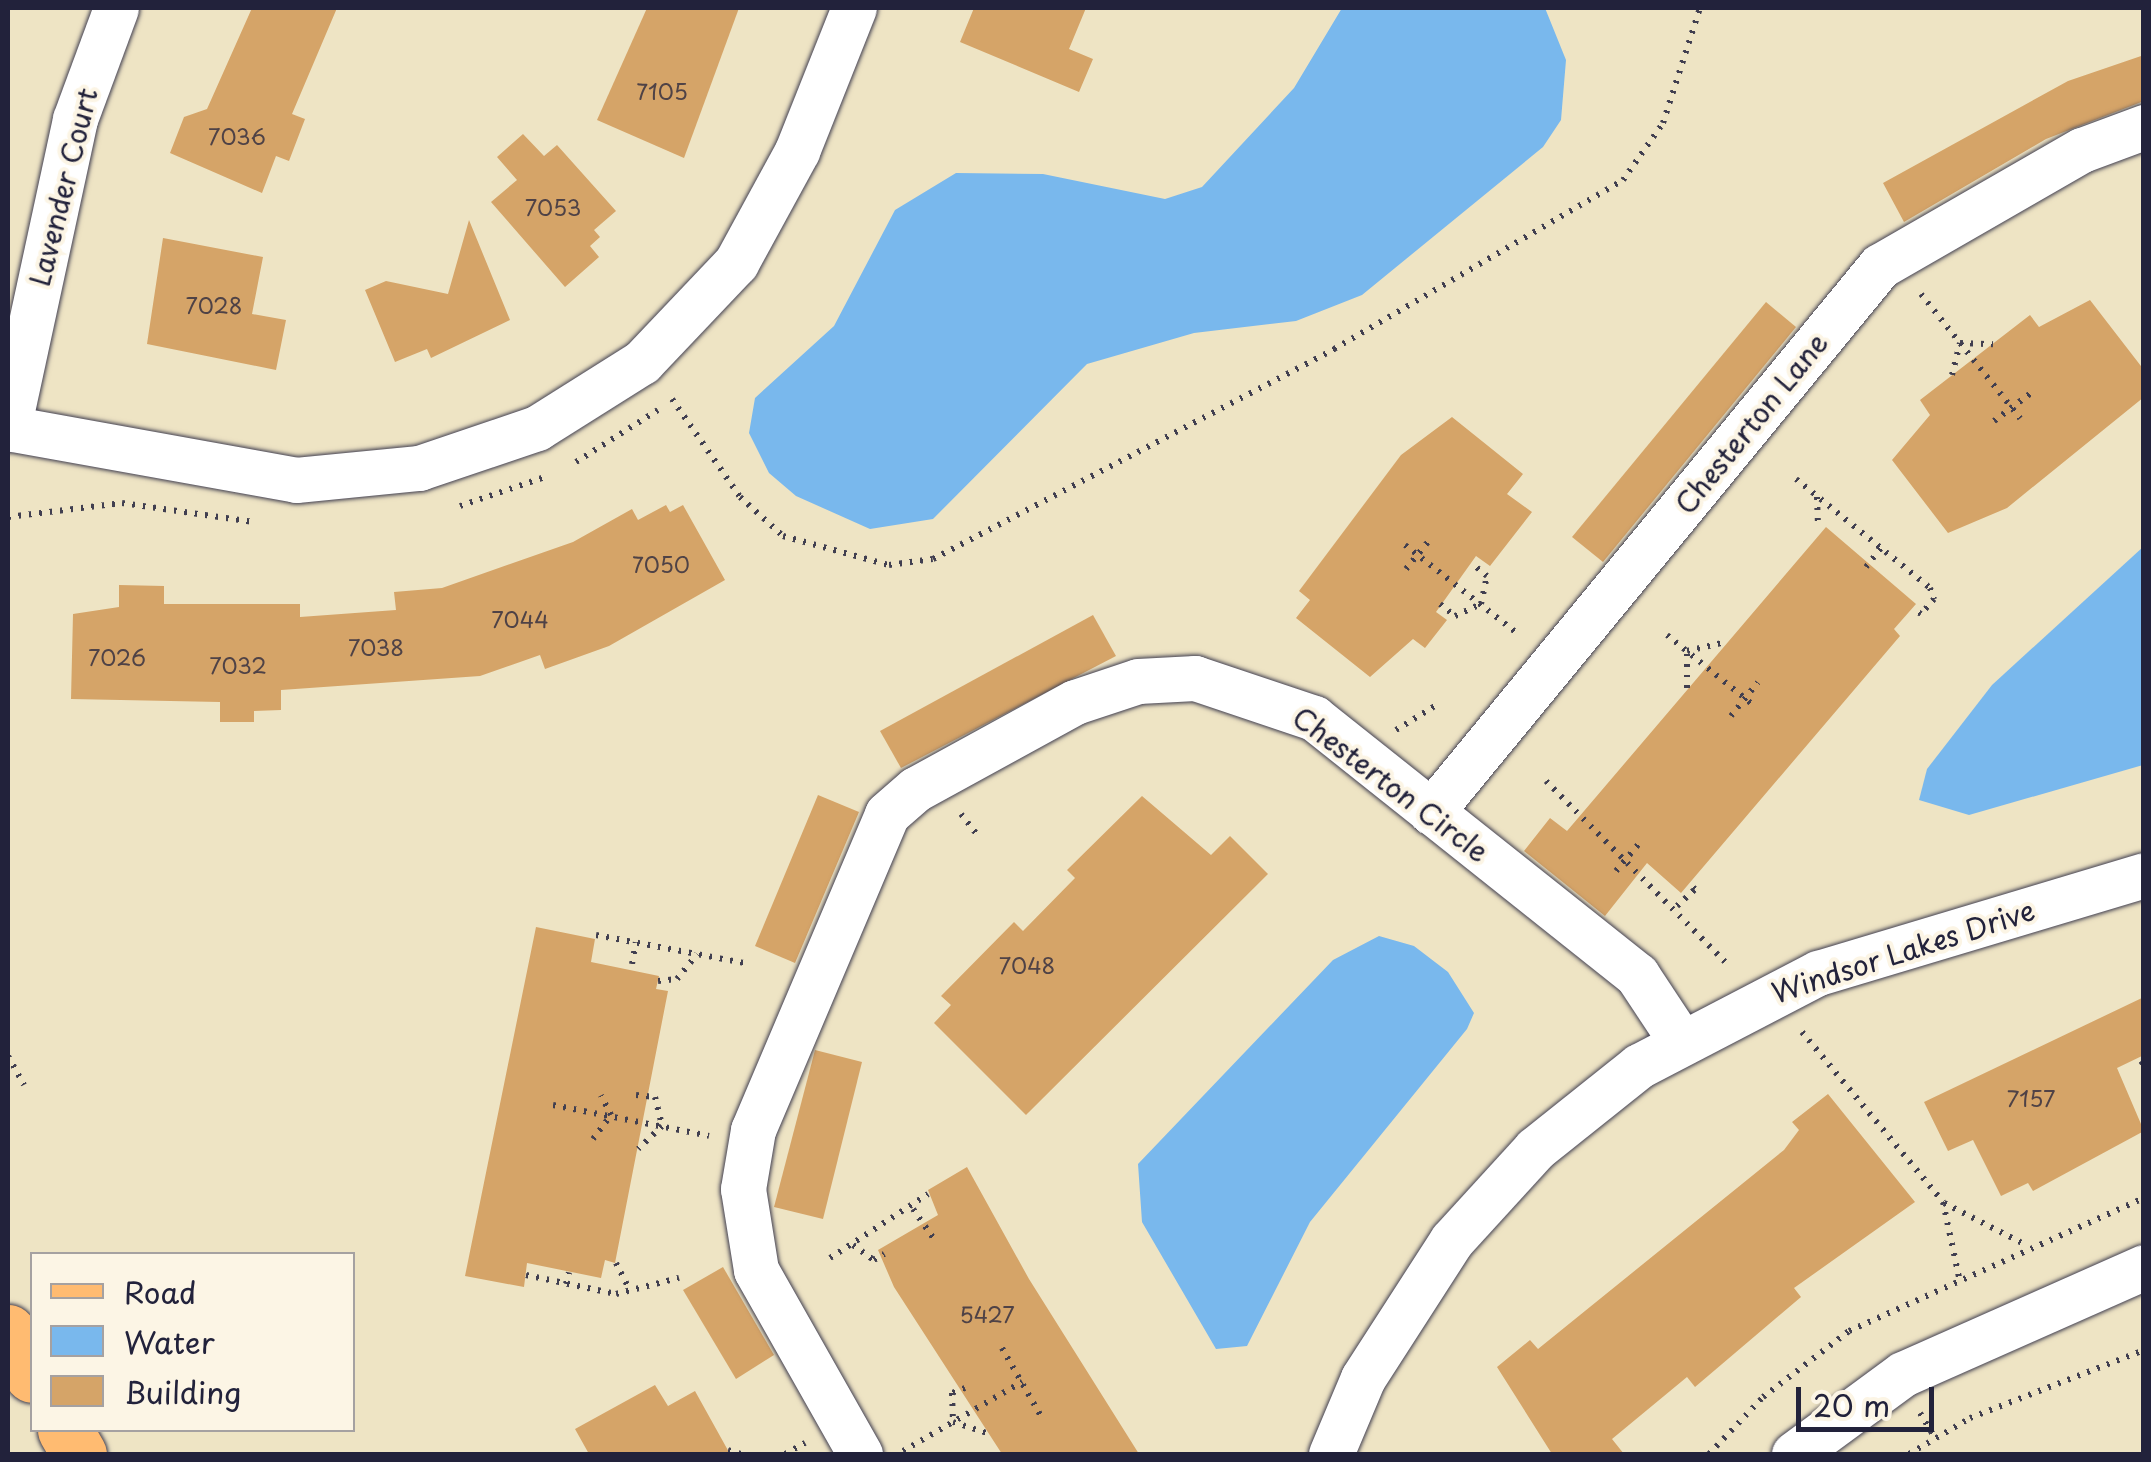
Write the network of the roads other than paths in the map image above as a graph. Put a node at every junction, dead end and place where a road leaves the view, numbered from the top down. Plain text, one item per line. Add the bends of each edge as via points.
1 (116, 8) edge
2 (854, 8) edge
3 (2144, 127) edge
4 (8, 428) edge
5 (126, 451) junction
6 (8, 456) edge
7 (1432, 812) junction
8 (2144, 875) edge
9 (1680, 1040) junction
10 (2144, 1266) edge
11 (8, 1332) edge
12 (30, 1371) edge
13 (66, 1432) edge
14 (80, 1454) edge
15 (860, 1454) edge
16 (1331, 1454) edge
17 (1794, 1454) edge

1 - 4 street, Lavender Court via 75,118
2 - 5 street via 750,244 671,336 586,402 487,449 350,478 248,475
3 - 7 street, Chesterton Lane via 2082,150 1891,256
4 - 5 street
5 - 6 street
7 - 9 street, Chesterton Circle via 1636,975
7 - 15 street, Chesterton Circle via 1314,718 1237,684 1149,680 1075,702 916,789 887,814 750,1144 744,1205 766,1296
8 - 9 street, Windsor Lakes Drive via 1818,974
9 - 16 street, Windsor Lakes Drive via 1583,1107 1476,1211 1414,1292
10 - 17 street via 1898,1376
11 - 12 main road
13 - 14 main road

